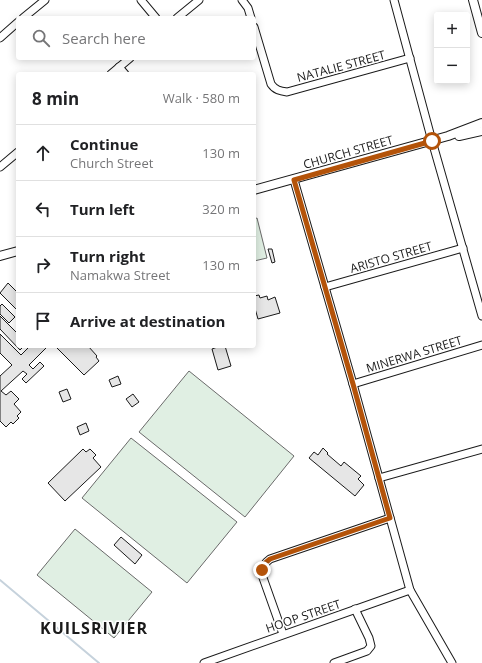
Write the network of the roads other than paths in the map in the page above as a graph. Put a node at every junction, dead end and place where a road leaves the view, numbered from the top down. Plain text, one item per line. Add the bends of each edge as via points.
1 (44, 0) edge
2 (141, 0) edge
3 (199, 0) edge
4 (242, 0) edge
5 (394, 0) edge
6 (473, 0) edge
7 (25, 16) edge
8 (154, 16) edge
9 (179, 16) edge
10 (250, 16) edge
11 (16, 24) edge
12 (482, 33) edge
13 (256, 34) edge
14 (0, 38) edge
15 (410, 58) junction
16 (128, 60) edge
17 (119, 67) junction
18 (113, 72) edge
19 (123, 72) edge
20 (482, 123) edge
21 (482, 131) edge
22 (448, 136) junction
23 (432, 141) junction
24 (16, 154) edge
25 (0, 167) edge
26 (294, 180) junction
27 (256, 190) edge
28 (463, 248) junction
29 (16, 252) edge
30 (0, 256) edge
31 (325, 287) junction
32 (482, 316) edge
33 (482, 345) edge
34 (353, 384) junction
35 (482, 449) edge
36 (379, 478) junction
37 (390, 518) junction
38 (410, 590) junction
39 (355, 609) junction
40 (283, 634) junction
41 (204, 663) edge
42 (334, 663) edge
43 (452, 663) edge

1 - 7 street
2 - 8 street
3 - 9 street
4 - 10 street
5 - 15 street
6 - 12 street
11 - 14 street
13 - 15 street, NATALIE STREET via 271,84 277,90 287,92
15 - 23 street
16 - 17 street
17 - 18 street
17 - 19 street
20 - 22 street, CHURCH STREET
21 - 22 street, CHURCH STREET
22 - 23 street, CHURCH STREET
23 - 26 street, CHURCH STREET
23 - 28 street
24 - 25 street
26 - 27 street, CHURCH STREET
26 - 31 street
28 - 31 street, ARISTO STREET
28 - 32 street
29 - 30 street
31 - 34 street
33 - 34 street, MINERWA STREET
34 - 36 street
35 - 36 street
36 - 37 street
37 - 38 street
37 - 40 street via 266,562 262,575
38 - 39 street, HOOP STREET
38 - 43 street
39 - 40 street, HOOP STREET
39 - 42 street via 369,638 370,646 367,651
40 - 41 street, HOOP STREET

